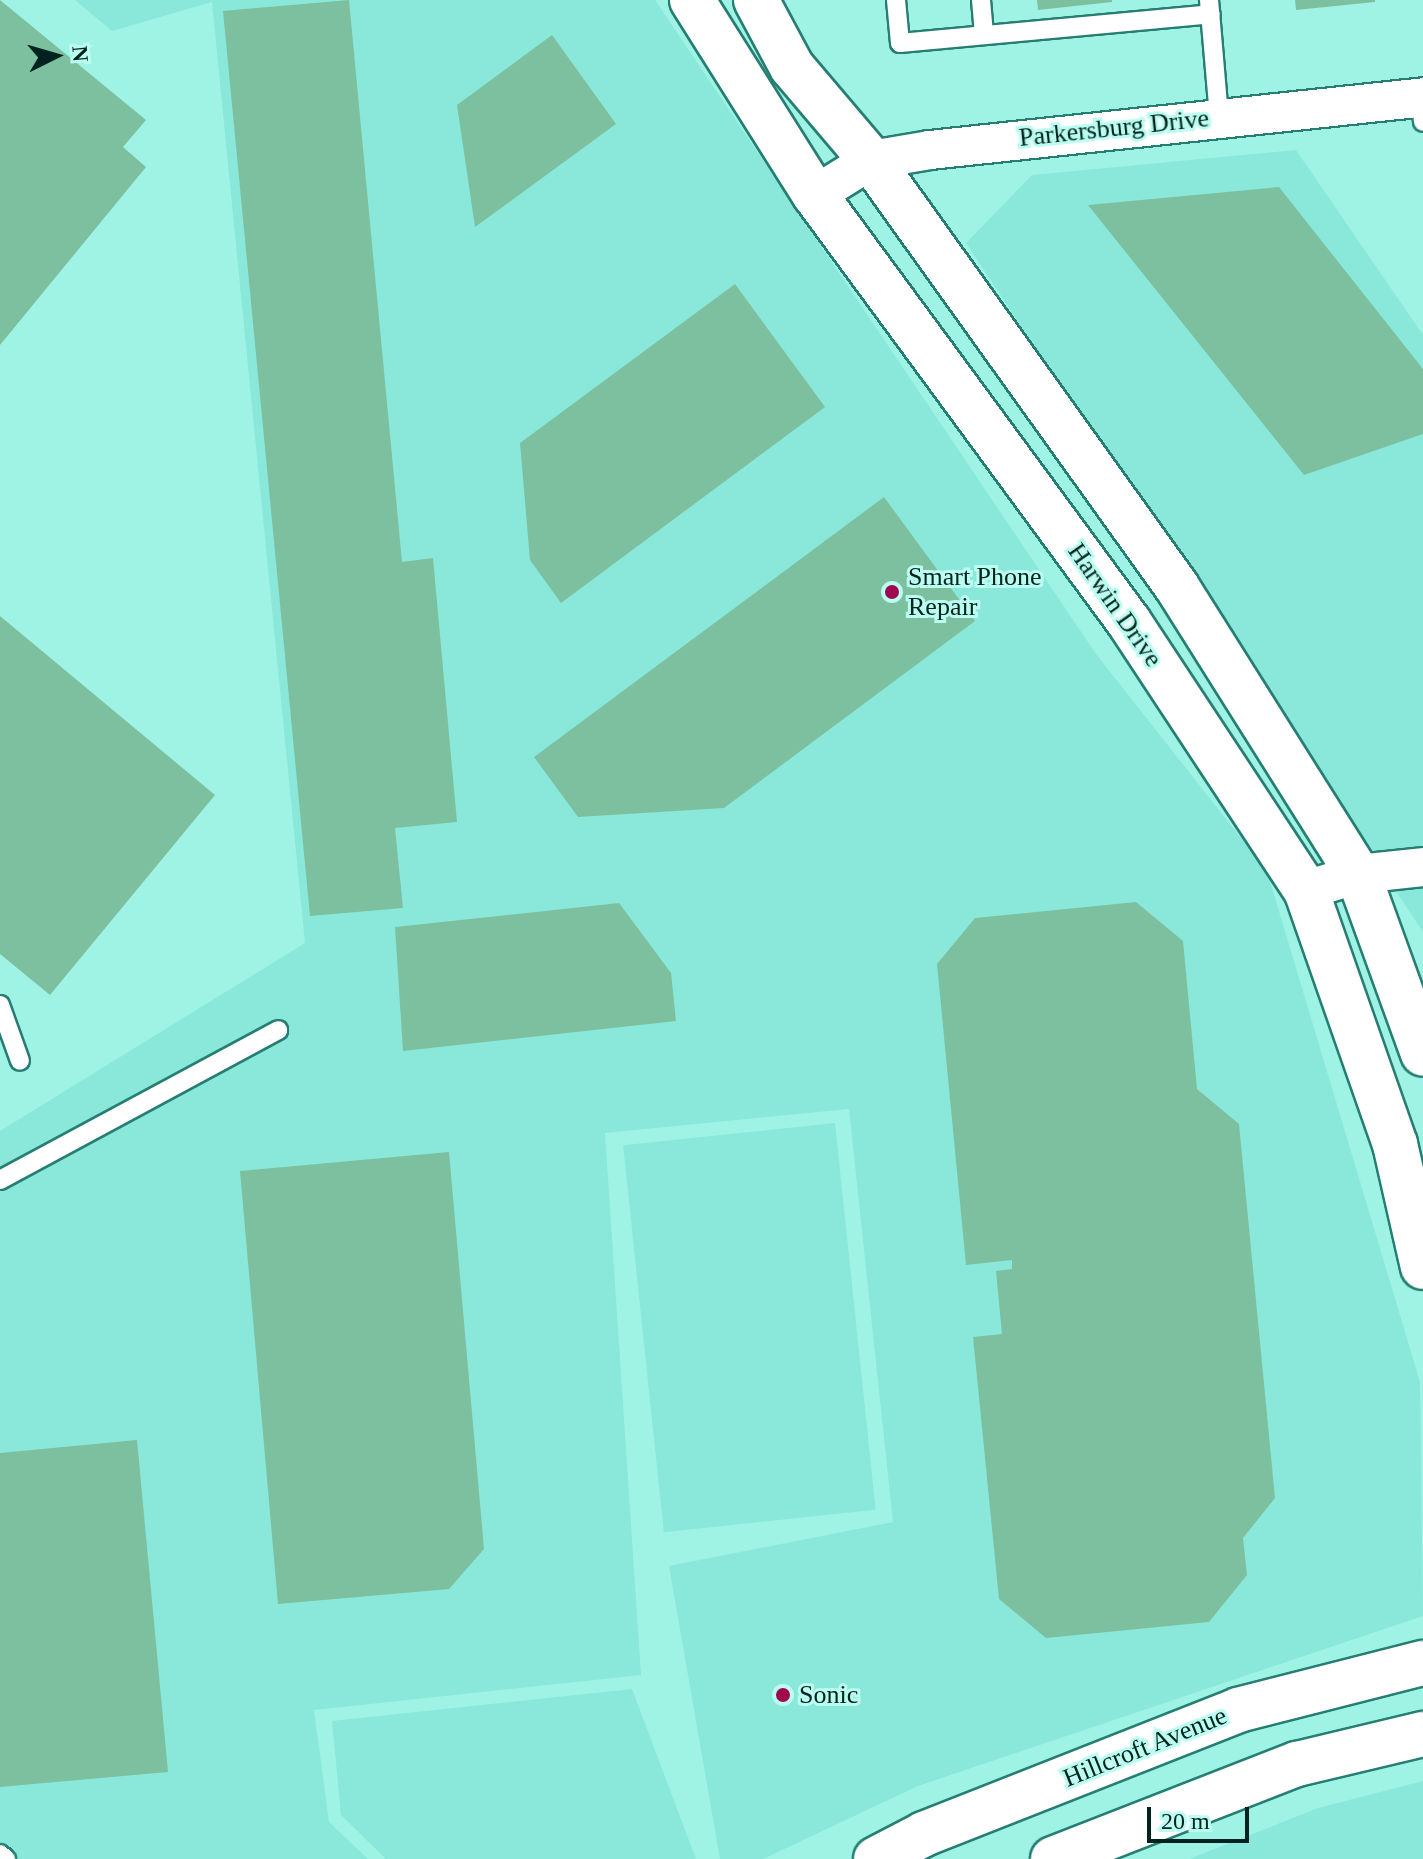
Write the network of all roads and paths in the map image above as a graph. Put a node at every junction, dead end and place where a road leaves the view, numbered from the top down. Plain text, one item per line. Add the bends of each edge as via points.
1 (692, 0) edge
2 (756, 0) edge
3 (896, 0) edge
4 (981, 0) edge
5 (1210, 7) edge
6 (984, 35) junction
7 (1422, 105) edge
8 (1219, 117) junction
9 (871, 160) junction
10 (815, 195) junction
11 (1177, 587) junction
12 (1129, 622) junction
13 (1423, 867) edge
14 (1358, 874) junction
15 (1306, 890) junction
16 (0, 1005) edge
17 (278, 1030) dead end
18 (1423, 1054) edge
19 (20, 1061) dead end
20 (0, 1180) edge
21 (1423, 1267) edge
22 (1423, 1663) edge
23 (1423, 1734) edge
24 (930, 1846) edge
25 (0, 1854) edge
26 (6, 1859) edge
27 (876, 1859) edge
28 (1053, 1859) edge

1 - 10 main road, Harwin Drive
2 - 9 main road via 792,67
3 - 6 lane via 900,43
4 - 6 lane
5 - 6 lane
5 - 8 lane
7 - 8 street, Parkersburg Drive
8 - 9 street, Parkersburg Drive via 977,142
9 - 10 street, Parkersburg Drive
9 - 11 main road
10 - 12 main road, Harwin Drive
11 - 12 main road
11 - 14 main road
12 - 15 main road, Harwin Drive
13 - 14 street
14 - 15 street
14 - 18 main road
15 - 21 main road, Harwin Drive via 1395,1144
16 - 19 lane
17 - 20 lane
22 - 24 main road, Hillcroft Avenue via 1238,1710
23 - 28 main road via 1297,1764
24 - 27 main road, Hillcroft Avenue
25 - 26 lane

